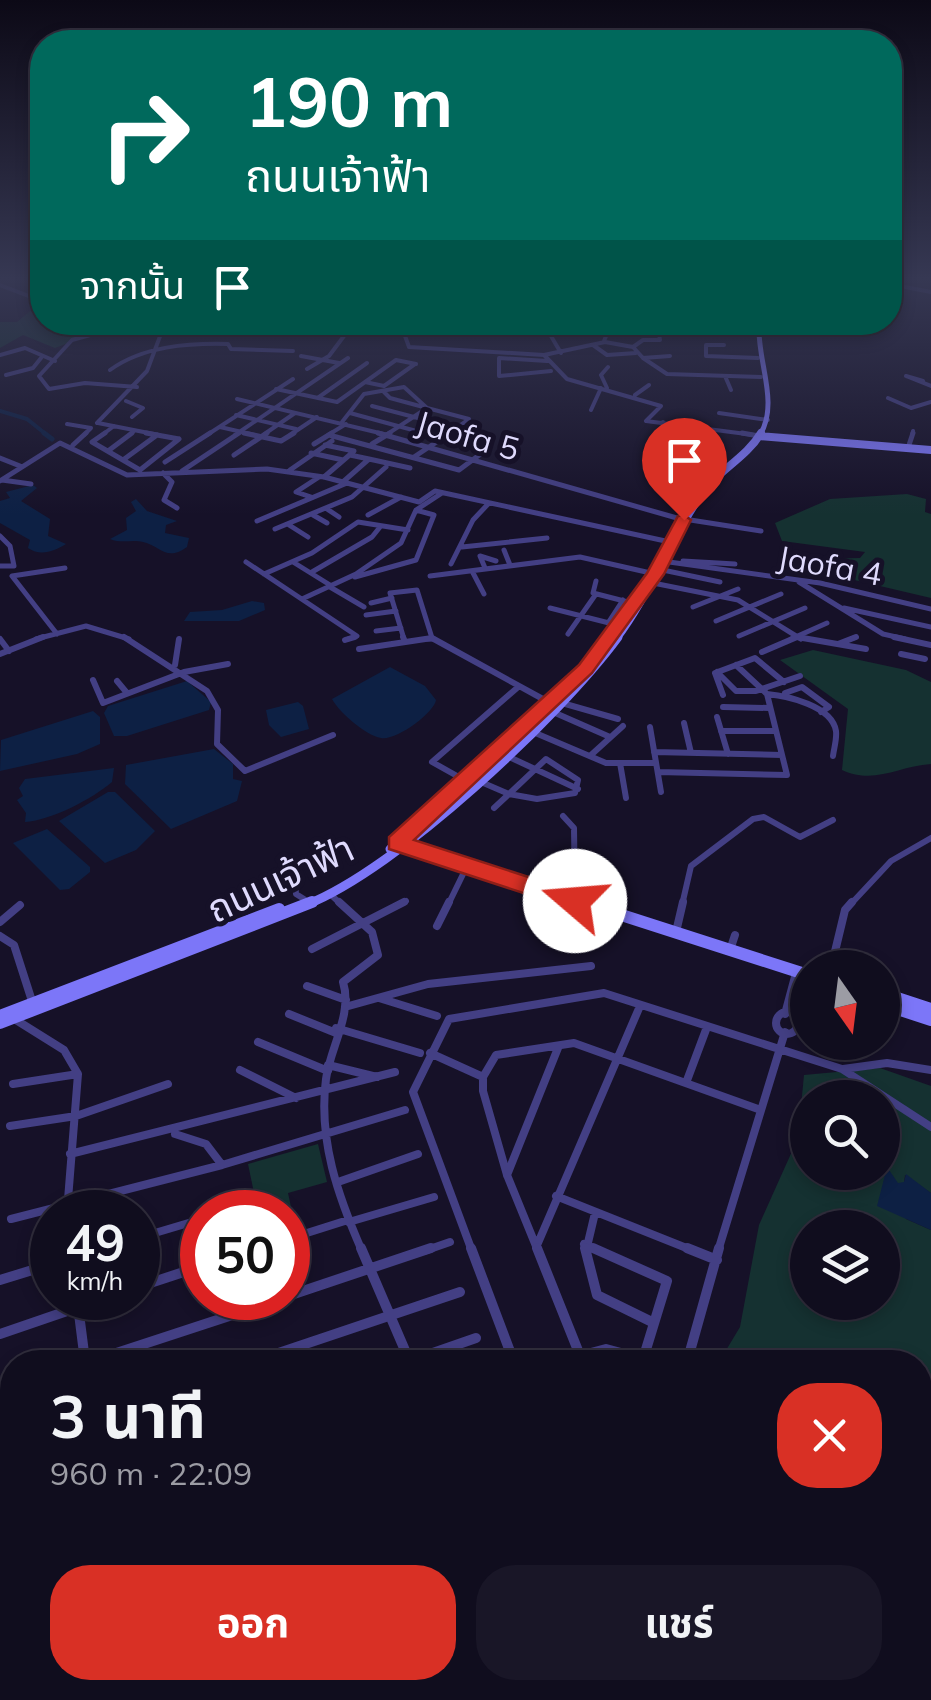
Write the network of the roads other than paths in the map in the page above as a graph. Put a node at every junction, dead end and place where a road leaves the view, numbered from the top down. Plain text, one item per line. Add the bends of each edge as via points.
1 (39, 356) edge
2 (60, 356) edge
3 (125, 356) edge
4 (156, 356) edge
5 (301, 356) edge
6 (324, 356) edge
7 (526, 356) edge
8 (549, 356) edge
9 (665, 356) edge
10 (715, 356) edge
11 (41, 358) junction
12 (348, 358) dead end
13 (545, 358) junction
14 (643, 358) joint
15 (758, 358) joint
16 (321, 360) junction
17 (56, 361) junction
18 (367, 363) dead end
19 (340, 364) junction
20 (608, 366) dead end
21 (307, 368) dead end
22 (110, 370) dead end
23 (551, 371) junction
24 (6, 375) dead end
25 (725, 376) junction
26 (761, 377) junction
27 (293, 379) dead end
28 (923, 381) dead end
29 (365, 382) junction
30 (649, 386) dead end
31 (931, 386) edge
32 (136, 388) junction
33 (276, 389) junction
34 (604, 389) junction
35 (732, 390) dead end
36 (383, 391) junction
37 (296, 394) junction
38 (634, 396) junction
39 (237, 398) dead end
40 (318, 398) junction
41 (888, 398) dead end
42 (931, 402) edge
43 (255, 403) junction
44 (372, 406) dead end
45 (275, 408) junction
46 (427, 408) junction
47 (591, 410) dead end
48 (296, 412) junction
49 (719, 412) dead end
50 (350, 413) junction
51 (236, 416) junction
52 (414, 416) junction
53 (701, 416) dead end
54 (132, 417) dead end
55 (317, 417) junction
56 (257, 420) junction
57 (768, 420) junction
58 (465, 422) junction
59 (662, 422) junction
60 (344, 423) junction
61 (67, 424) dead end
62 (696, 424) junction
63 (278, 425) junction
64 (401, 425) junction
65 (479, 425) dead end
66 (114, 426) junction
67 (219, 427) junction
68 (456, 428) junction
69 (135, 430) junction
70 (298, 430) junction
71 (913, 430) dead end
72 (240, 431) junction
73 (663, 433) dead end
74 (387, 434) junction
75 (157, 435) junction
76 (261, 436) junction
77 (443, 436) junction
78 (759, 436) junction
79 (330, 438) junction
80 (314, 444) dead end
81 (73, 445) junction
82 (324, 445) junction
83 (371, 445) junction
84 (429, 446) junction
85 (908, 448) junction
86 (183, 450) junction
87 (931, 450) edge
88 (108, 451) junction
89 (311, 453) junction
90 (350, 454) junction
91 (234, 455) dead end
92 (205, 456) junction
93 (0, 458) edge
94 (414, 458) junction
95 (369, 459) junction
96 (123, 460) junction
97 (344, 460) junction
98 (472, 460) junction
99 (165, 462) dead end
100 (21, 466) junction
101 (386, 467) dead end
102 (410, 468) dead end
103 (289, 471) junction
104 (181, 472) junction
105 (162, 473) junction
106 (322, 477) junction
107 (1, 479) edge
108 (345, 482) junction
109 (31, 484) dead end
110 (365, 487) junction
111 (443, 492) junction
112 (312, 497) junction
113 (402, 497) junction
114 (489, 503) junction
115 (177, 508) dead end
116 (326, 508) junction
117 (416, 510) junction
118 (276, 513) junction
119 (312, 514) junction
120 (368, 515) dead end
121 (340, 517) dead end
122 (684, 519) junction
123 (257, 521) dead end
124 (290, 523) junction
125 (327, 523) dead end
126 (380, 527) junction
127 (276, 529) dead end
128 (409, 530) junction
129 (761, 531) dead end
130 (0, 536) edge
131 (308, 536) dead end
132 (546, 538) dead end
133 (670, 542) junction
134 (462, 547) junction
135 (504, 550) dead end
136 (480, 556) junction
137 (470, 558) dead end
138 (496, 561) dead end
139 (246, 562) dead end
140 (294, 562) junction
141 (451, 564) dead end
142 (736, 564) dead end
143 (510, 565) junction
144 (0, 566) edge
145 (64, 568) dead end
146 (484, 568) junction
147 (657, 571) junction
148 (312, 572) junction
149 (472, 572) junction
150 (264, 574) junction
151 (430, 576) dead end
152 (596, 580) dead end
153 (796, 580) junction
154 (339, 582) junction
155 (720, 582) dead end
156 (330, 586) junction
157 (738, 590) dead end
158 (484, 594) dead end
159 (596, 594) junction
160 (781, 594) dead end
161 (720, 596) junction
162 (392, 598) junction
163 (302, 599) junction
164 (628, 602) junction
165 (371, 603) dead end
166 (364, 607) dead end
167 (693, 607) dead end
168 (750, 607) junction
169 (550, 608) dead end
170 (805, 608) dead end
171 (840, 608) junction
172 (931, 609) edge
173 (396, 612) junction
174 (366, 615) dead end
175 (580, 616) junction
176 (716, 621) dead end
177 (773, 622) junction
178 (827, 623) dead end
179 (612, 624) junction
180 (931, 627) edge
181 (400, 628) junction
182 (376, 630) dead end
183 (58, 634) junction
184 (568, 634) dead end
185 (739, 636) dead end
186 (179, 638) dead end
187 (432, 638) junction
188 (801, 638) junction
189 (856, 638) dead end
190 (0, 639) edge
191 (346, 640) dead end
192 (405, 642) junction
193 (918, 642) junction
194 (837, 645) junction
195 (931, 645) edge
196 (359, 649) dead end
197 (866, 650) dead end
198 (9, 651) junction
199 (762, 652) dead end
200 (0, 654) edge
201 (901, 654) dead end
202 (911, 656) junction
203 (925, 659) dead end
204 (228, 664) dead end
205 (175, 665) junction
206 (736, 665) junction
207 (184, 672) junction
208 (717, 672) junction
209 (800, 676) dead end
210 (93, 680) dead end
211 (116, 681) dead end
212 (784, 682) junction
213 (516, 688) junction
214 (766, 691) junction
215 (127, 693) junction
216 (785, 693) junction
217 (724, 695) dead end
218 (555, 706) junction
219 (723, 707) dead end
220 (769, 708) junction
221 (820, 713) junction
222 (717, 717) dead end
223 (684, 722) dead end
224 (650, 727) dead end
225 (721, 731) junction
226 (776, 731) junction
227 (532, 732) junction
228 (333, 735) dead end
229 (610, 738) junction
230 (654, 752) junction
231 (691, 753) junction
232 (728, 754) junction
233 (782, 755) junction
234 (506, 756) junction
235 (590, 756) junction
236 (833, 756) dead end
237 (620, 763) junction
238 (656, 763) junction
239 (534, 769) junction
240 (658, 772) junction
241 (478, 780) junction
242 (466, 782) junction
243 (578, 790) junction
244 (661, 792) dead end
245 (508, 796) junction
246 (626, 798) dead end
247 (494, 808) dead end
248 (563, 816) dead end
249 (832, 820) dead end
250 (931, 838) edge
251 (401, 844) junction
252 (282, 858) dead end
253 (467, 866) junction
254 (332, 895) junction
255 (304, 900) junction
256 (575, 901) junction
257 (406, 902) dead end
258 (20, 905) dead end
259 (0, 922) edge
260 (366, 925) junction
261 (438, 926) dead end
262 (676, 933) junction
263 (735, 935) dead end
264 (0, 936) edge
265 (312, 948) dead end
266 (835, 950) edge
267 (730, 951) junction
268 (591, 966) dead end
269 (790, 970) edge
270 (307, 986) dead end
271 (377, 998) junction
272 (900, 999) edge
273 (790, 1002) edge
274 (346, 1003) junction
275 (640, 1006) junction
276 (34, 1008) junction
277 (931, 1009) edge
278 (900, 1010) edge
279 (289, 1014) dead end
280 (784, 1014) junction
281 (0, 1016) edge
282 (437, 1016) dead end
283 (790, 1016) edge
284 (13, 1019) junction
285 (931, 1020) edge
286 (0, 1023) edge
287 (706, 1027) junction
288 (336, 1031) junction
289 (790, 1031) edge
290 (786, 1032) junction
291 (258, 1042) dead end
292 (559, 1046) junction
293 (780, 1051) junction
294 (425, 1053) junction
295 (615, 1058) junction
296 (328, 1068) junction
297 (842, 1069) junction
298 (240, 1070) dead end
299 (931, 1070) edge
300 (395, 1072) dead end
301 (78, 1074) junction
302 (378, 1077) junction
303 (483, 1077) junction
304 (686, 1083) junction
305 (14, 1084) dead end
306 (168, 1084) dead end
307 (325, 1093) junction
308 (297, 1099) junction
309 (758, 1108) junction
310 (404, 1110) dead end
311 (76, 1116) junction
312 (10, 1126) dead end
313 (931, 1127) edge
314 (172, 1132) junction
315 (325, 1135) junction
316 (70, 1154) junction
317 (418, 1154) dead end
318 (222, 1165) junction
319 (508, 1175) junction
320 (338, 1182) junction
321 (67, 1190) edge
322 (135, 1190) edge
323 (556, 1196) junction
324 (434, 1197) dead end
325 (595, 1214) junction
326 (30, 1217) edge
327 (11, 1220) dead end
328 (348, 1221) junction
329 (310, 1232) edge
330 (450, 1242) dead end
331 (538, 1244) junction
332 (584, 1244) junction
333 (717, 1260) junction
334 (372, 1268) junction
335 (30, 1271) edge
336 (0, 1280) edge
337 (310, 1289) edge
338 (460, 1292) dead end
339 (394, 1314) junction
340 (34, 1320) edge
341 (80, 1320) edge
342 (217, 1320) edge
343 (652, 1322) junction
344 (0, 1334) edge
345 (476, 1338) dead end
346 (84, 1350) edge
347 (126, 1350) edge
348 (288, 1350) edge
349 (405, 1350) edge
350 (442, 1350) edge
351 (510, 1350) edge
352 (578, 1350) edge
353 (600, 1350) edge
354 (627, 1350) edge
355 (650, 1350) edge
356 (691, 1350) edge

1 - 11 street
2 - 17 street
3 - 22 street
4 - 32 street
5 - 16 street
6 - 16 street
7 - 13 street
8 - 13 street
9 - 14 street
10 - 15 street
11 - 17 street
11 - 24 street via 33,368
12 - 19 street
13 - 23 street
13 - 23 street via 499,358 498,376
14 - 25 street via 661,373
15 - 26 main road
16 - 19 street
16 - 21 street
17 - 32 street via 39,376 49,389 84,383
18 - 40 street
19 - 37 street
20 - 34 street via 601,374
23 - 34 street via 566,382
25 - 26 street
25 - 35 street
26 - 57 main road
27 - 33 street
28 - 31 street
29 - 29 street via 396,360 416,364 384,386
29 - 40 street via 337,402
30 - 38 street
32 - 54 street via 124,403 143,408
32 - 66 street via 97,423
33 - 37 street
33 - 43 street
34 - 38 street
34 - 47 street
36 - 46 street
36 - 46 street via 404,387
36 - 50 street via 364,394
37 - 40 street
37 - 45 street
38 - 59 street via 661,406 646,420
39 - 43 street, Jaofa 5
41 - 42 street via 911,408
43 - 45 street, Jaofa 5
43 - 51 street
44 - 52 street
45 - 48 street, Jaofa 5
45 - 56 street
46 - 52 street
46 - 58 street
48 - 55 street, Jaofa 5
48 - 63 street
49 - 57 street
50 - 60 street
50 - 64 street
51 - 56 street
51 - 67 street
52 - 64 street
52 - 68 street
53 - 62 street
55 - 60 street, Jaofa 5
55 - 70 street
56 - 63 street
56 - 72 street
57 - 78 main road, ถนนเจ้าฟ้า
58 - 65 street
58 - 68 street
59 - 62 street
59 - 73 street
60 - 74 street, Jaofa 5
60 - 79 street
61 - 81 street via 91,428
62 - 78 street
63 - 70 street
63 - 76 street
64 - 74 street
64 - 77 street
66 - 69 street
66 - 88 street via 92,442
67 - 72 street
67 - 86 street
68 - 77 street
69 - 75 street
69 - 88 street
70 - 76 street via 281,441
71 - 85 street
72 - 76 street
72 - 92 street
74 - 83 street
74 - 84 street, Jaofa 5
75 - 96 street
75 - 96 street via 179,439 140,470
76 - 91 street
77 - 84 street
77 - 98 street via 486,448
78 - 85 main road
78 - 122 main road, ถนนเจ้าฟ้า via 713,478
79 - 80 street
79 - 82 street
79 - 83 street
81 - 100 street via 51,445
81 - 105 street via 127,475
82 - 89 street
82 - 90 street
83 - 94 street
84 - 94 street
84 - 98 street, Jaofa 5
85 - 87 main road
86 - 92 street
86 - 99 street
88 - 96 street
89 - 97 street
89 - 103 street
90 - 95 street
90 - 97 street
92 - 104 street
93 - 100 street
94 - 98 street via 458,470
95 - 102 street
95 - 108 street
97 - 106 street
98 - 122 street, Jaofa 5
100 - 107 street
101 - 110 street
103 - 104 street
103 - 106 street
104 - 105 street
105 - 115 street via 172,482 164,500
106 - 108 street
106 - 112 street via 296,492
107 - 109 street
108 - 110 street
108 - 112 street
110 - 113 street
110 - 116 street
111 - 113 street via 420,502
111 - 114 street
111 - 117 street
112 - 118 street
113 - 120 street
114 - 133 street
114 - 134 street
116 - 119 street
116 - 121 street
117 - 128 street
117 - 154 street via 434,514 416,560
118 - 123 street
118 - 124 street
119 - 124 street
119 - 125 street
122 - 129 street, Jaofa 5
122 - 133 main road, ถนนเจ้าฟ้า
124 - 127 street
124 - 131 street
126 - 128 street
126 - 140 street via 358,522
126 - 148 street
128 - 154 street via 401,543
130 - 144 street via 14,566
132 - 134 street
133 - 147 main road, ถนนเจ้าฟ้า
134 - 141 street
135 - 143 street
136 - 137 street
136 - 138 street
136 - 146 street
139 - 150 street
140 - 148 street
140 - 150 street
142 - 147 street
143 - 146 street
143 - 147 street via 580,557
145 - 183 street via 12,576
146 - 149 street
147 - 153 street, Jaofa 4
147 - 155 street
147 - 161 street
147 - 164 main road, ถนนเจ้าฟ้า
147 - 218 main road, ถนนเจ้าฟ้า via 599,663
148 - 156 street
149 - 151 street
149 - 158 street
150 - 163 street
152 - 159 street via 590,589
153 - 171 street
153 - 172 street, Jaofa 4
154 - 156 street
156 - 163 street
156 - 166 street
157 - 161 street
159 - 164 street
159 - 175 street
160 - 168 street
161 - 167 street
161 - 168 street
162 - 165 street
162 - 173 street
162 - 187 street via 393,590 417,590
163 - 191 street via 357,636
164 - 179 main road, ถนนเจ้าฟ้า
168 - 176 street
168 - 177 street
169 - 175 street
170 - 177 street
171 - 180 street
171 - 193 street via 883,634
173 - 174 street
173 - 181 street
175 - 179 street
175 - 184 street
177 - 185 street
177 - 188 street
178 - 188 street
179 - 218 main road, ถนนเจ้าฟ้า
181 - 182 street
181 - 192 street
183 - 198 street
183 - 205 street via 94,625
186 - 205 street
187 - 192 street
187 - 213 street
188 - 194 street
188 - 199 street
189 - 194 street
190 - 198 street
192 - 196 street
193 - 195 street
193 - 202 street
194 - 197 street
198 - 200 street
201 - 202 street
202 - 203 street
204 - 207 street
205 - 207 street
206 - 208 street
206 - 212 street via 755,658
206 - 214 street
207 - 215 street
207 - 228 street via 214,700 220,713 217,744 245,770
208 - 214 street via 736,691
208 - 217 street
209 - 212 street
210 - 215 street via 103,703
211 - 215 street
212 - 214 street
213 - 218 street
213 - 242 street via 432,762
214 - 216 street
214 - 220 street
216 - 221 street
216 - 221 street via 802,686 829,707
218 - 227 main road, ถนนเจ้าฟ้า
218 - 229 street
218 - 229 street via 621,722
218 - 242 main road, ถนนเจ้าฟ้า
219 - 220 street
220 - 226 street
221 - 236 street via 836,727
222 - 225 street
223 - 231 street
224 - 230 street
225 - 226 street
225 - 232 street
226 - 233 street
227 - 234 main road, ถนนเจ้าฟ้า
227 - 235 street
229 - 235 street
230 - 231 street
230 - 238 street
231 - 232 street
232 - 233 street
233 - 240 street via 787,776
234 - 239 street
234 - 241 main road, ถนนเจ้าฟ้า
235 - 237 street
237 - 238 street
237 - 246 street
238 - 240 street
239 - 243 street
239 - 243 street via 546,759 572,772
239 - 245 street
240 - 244 street
241 - 245 street
241 - 251 main road, ถนนเจ้าฟ้า
242 - 251 main road, ถนนเจ้าฟ้า
243 - 245 street via 519,801
245 - 247 street
248 - 256 street via 574,828
249 - 262 street via 800,837 764,817 753,819 691,866
250 - 266 street via 891,861 845,910
251 - 253 main road
251 - 254 main road, ถนนเจ้าฟ้า
251 - 255 main road, ถนนเจ้าฟ้า
252 - 255 street
253 - 256 main road
253 - 261 street
254 - 260 street
254 - 276 main road, ถนนเจ้าฟ้า
255 - 276 main road, ถนนเจ้าฟ้า
256 - 262 main road
257 - 260 street
258 - 259 street
260 - 265 street
260 - 274 street via 378,955 344,982
262 - 267 main road
263 - 267 street
264 - 276 street via 14,945
267 - 269 main road
268 - 271 street via 428,984
270 - 274 street
271 - 274 street
271 - 282 street
272 - 277 main road
273 - 280 street
274 - 288 street
275 - 287 street
275 - 294 street via 604,993 449,1019
275 - 295 street
276 - 281 main road, ถนนเจ้าฟ้า
276 - 284 main road, ถนนเจ้าฟ้า
278 - 285 main road
279 - 288 street
280 - 283 street
280 - 290 street via 775,1023
284 - 286 main road, ถนนเจ้าฟ้า
284 - 301 street via 64,1050
287 - 293 street
287 - 304 street
288 - 294 street
288 - 296 street
289 - 290 street
290 - 293 street
291 - 296 street
292 - 295 street via 574,1042
292 - 303 street via 496,1055
292 - 319 street
293 - 297 street
293 - 309 street
294 - 303 street
294 - 351 street via 413,1092
295 - 304 street
295 - 323 street
296 - 302 street
296 - 307 street
297 - 299 street via 887,1063
297 - 313 street
298 - 308 street
300 - 302 street
301 - 305 street
301 - 311 street
302 - 307 street
303 - 319 street
304 - 309 street
306 - 311 street
307 - 308 street
307 - 315 street
308 - 314 street
309 - 333 street
310 - 315 street
311 - 312 street
311 - 316 street
314 - 316 street
314 - 318 street via 206,1144
315 - 318 street
315 - 320 street
316 - 321 street
317 - 320 street
318 - 322 street
319 - 331 street
320 - 328 street
323 - 325 street
323 - 331 street
324 - 328 street
325 - 332 street
325 - 333 street
326 - 327 street
328 - 329 street
328 - 334 street
330 - 334 street
331 - 352 street
332 - 343 street via 597,1295
332 - 343 street via 667,1280
333 - 356 street
334 - 337 street
334 - 339 street
335 - 336 street
338 - 339 street
339 - 348 street
339 - 349 street
340 - 344 street
341 - 346 street
342 - 347 street
343 - 355 street
345 - 350 street
353 - 354 street

